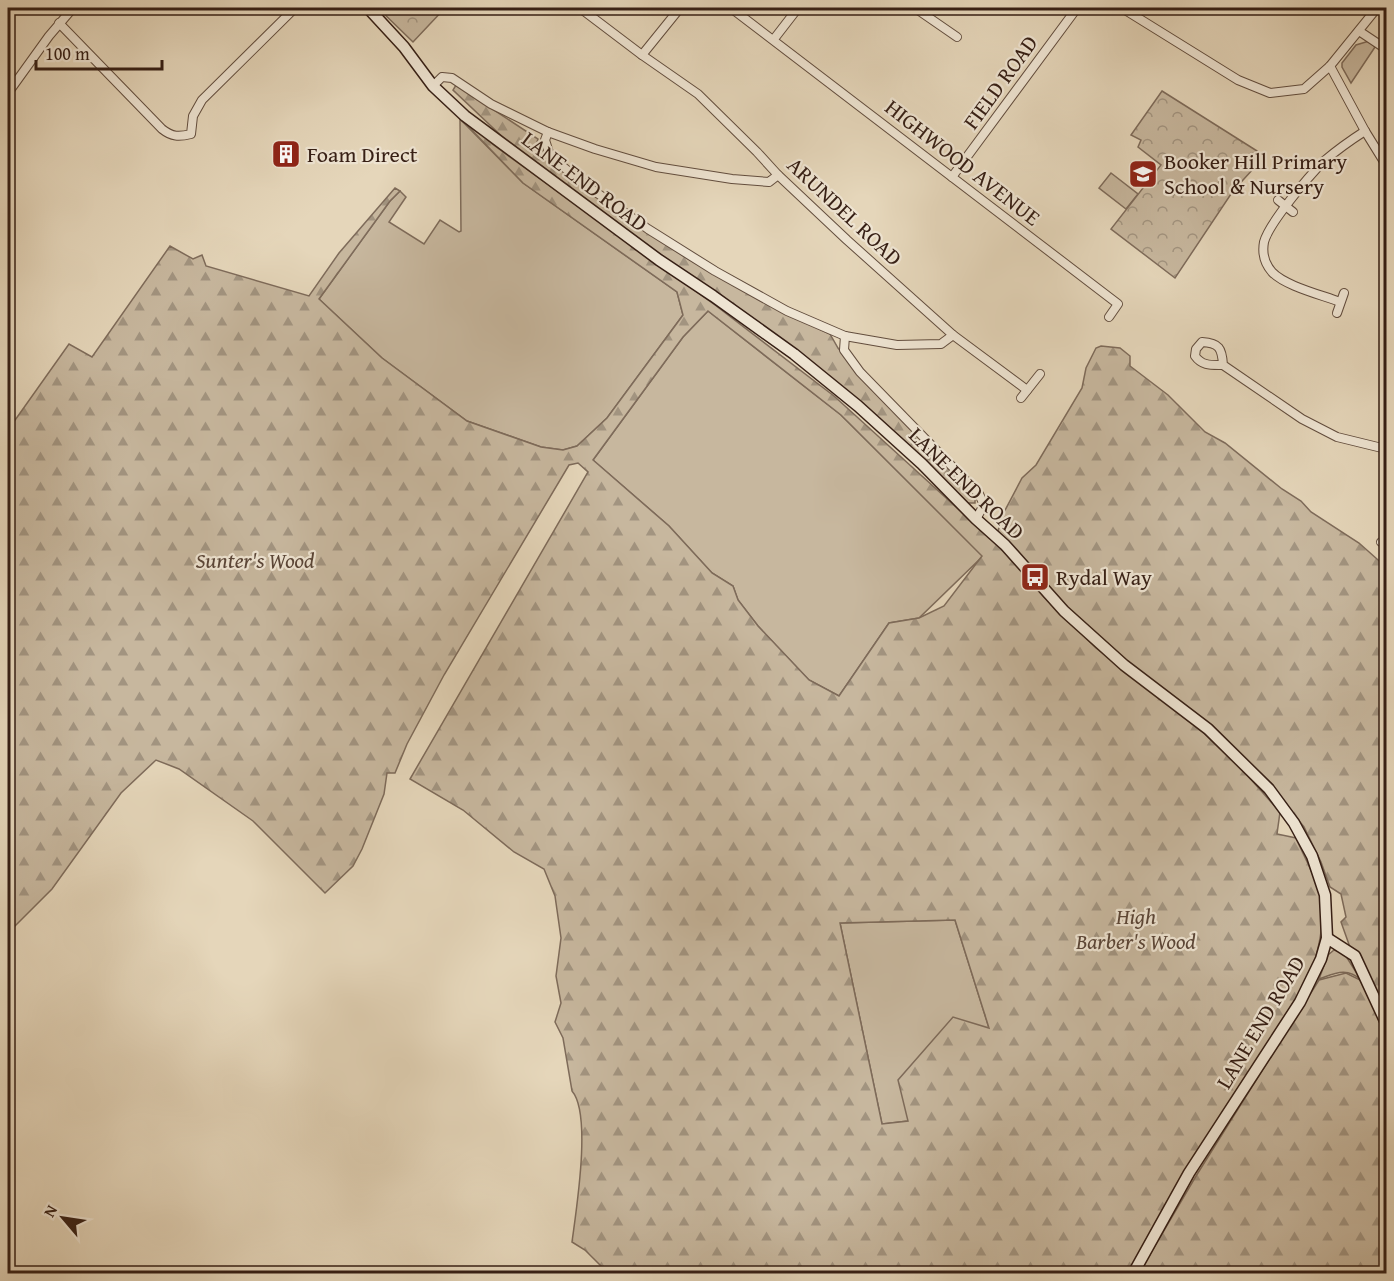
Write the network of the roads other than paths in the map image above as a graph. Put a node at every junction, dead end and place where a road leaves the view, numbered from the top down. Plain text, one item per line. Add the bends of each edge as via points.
1 (73, 8) edge
2 (295, 8) edge
3 (368, 8) edge
4 (580, 8) edge
5 (680, 8) edge
6 (731, 8) edge
7 (798, 8) edge
8 (915, 8) edge
9 (1077, 8) edge
10 (1122, 8) edge
11 (1377, 8) edge
12 (59, 23) junction
13 (1359, 31) junction
14 (957, 36) dead end
15 (774, 39) junction
16 (1385, 46) edge
17 (642, 55) junction
18 (1330, 66) junction
19 (433, 86) junction
20 (8, 93) edge
21 (1365, 131) junction
22 (548, 132) junction
23 (1386, 165) edge
24 (778, 175) junction
25 (952, 177) junction
26 (1278, 200) dead end
27 (1286, 207) junction
28 (1293, 212) dead end
29 (1344, 293) dead end
30 (1340, 302) junction
31 (1337, 313) dead end
32 (1109, 317) dead end
33 (953, 335) junction
34 (845, 336) junction
35 (1223, 365) dead end
36 (1040, 374) dead end
37 (1027, 390) junction
38 (1021, 398) dead end
39 (1386, 449) edge
40 (976, 519) junction
41 (1327, 938) junction
42 (1386, 1023) edge
43 (1133, 1274) edge

1 - 12 street
2 - 12 street via 202,100 191,134 180,136 162,129
3 - 19 street, LANE END ROAD
4 - 17 street, ARUNDEL ROAD
5 - 17 street
6 - 15 street, HIGHWOOD AVENUE
7 - 15 street
8 - 14 street
9 - 25 street, FIELD ROAD
10 - 18 street via 1238,80 1270,93 1304,89
11 - 13 street
12 - 20 street
13 - 16 street
13 - 18 street
15 - 25 street, HIGHWOOD AVENUE
17 - 24 street, ARUNDEL ROAD via 698,94
18 - 21 street
19 - 22 street via 442,77 452,78 491,104
19 - 40 street, LANE END ROAD via 526,162 833,385 922,464
21 - 23 street
21 - 27 street via 1323,162
22 - 24 street via 656,167 769,182
22 - 34 street via 545,140 550,156 648,229 786,311
24 - 33 street, ARUNDEL ROAD
25 - 32 street, HIGHWOOD AVENUE via 1118,304
26 - 27 street
27 - 28 street
27 - 30 street via 1264,241 1266,263 1283,280
29 - 30 street
30 - 31 street
33 - 34 street via 941,344 897,345
33 - 37 street, ARUNDEL ROAD
34 - 40 street via 844,350 860,372 979,494 984,505
35 - 39 street via 1302,419 1337,437
36 - 37 street
37 - 38 street
40 - 41 street, LANE END ROAD via 1071,618 1208,729 1269,789 1312,856 1325,895
41 - 42 street via 1355,956
41 - 43 street, LANE END ROAD via 1314,977 1300,1002 1190,1173

